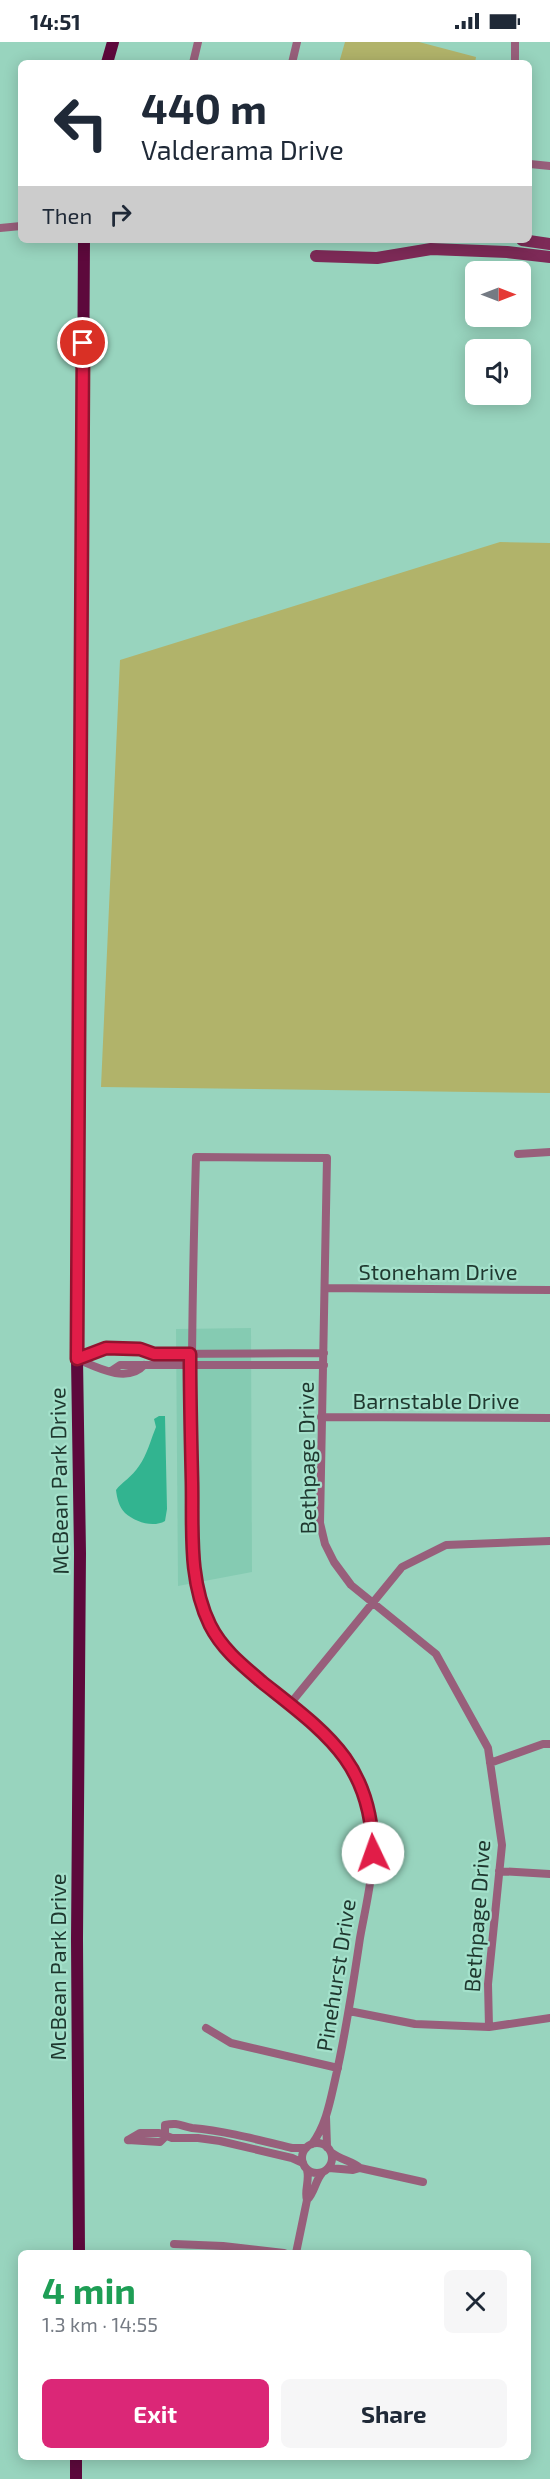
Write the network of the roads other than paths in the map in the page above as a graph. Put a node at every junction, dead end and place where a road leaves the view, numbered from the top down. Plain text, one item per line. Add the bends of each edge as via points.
1 (113, 42) edge
2 (198, 42) edge
3 (297, 42) edge
4 (515, 42) edge
5 (108, 60) edge
6 (194, 60) edge
7 (293, 60) edge
8 (515, 60) edge
9 (532, 164) edge
10 (550, 166) edge
11 (18, 226) edge
12 (0, 228) edge
13 (532, 241) edge
14 (84, 243) edge
15 (550, 243) edge
16 (508, 246) edge
17 (316, 256) dead end
18 (550, 257) edge
19 (550, 1152) edge
20 (518, 1154) dead end
21 (325, 1288) junction
22 (550, 1290) edge
23 (144, 1352) junction
24 (324, 1353) junction
25 (190, 1354) junction
26 (77, 1359) junction
27 (190, 1364) junction
28 (144, 1365) junction
29 (324, 1365) junction
30 (321, 1417) junction
31 (550, 1418) edge
32 (550, 1541) edge
33 (373, 1604) junction
34 (290, 1704) junction
35 (550, 1744) edge
36 (490, 1763) junction
37 (499, 1871) junction
38 (550, 1874) edge
39 (349, 2011) junction
40 (550, 2018) edge
41 (489, 2027) junction
42 (206, 2028) dead end
43 (338, 2067) junction
44 (326, 2117) junction
45 (165, 2137) junction
46 (128, 2140) dead end
47 (309, 2146) junction
48 (329, 2150) junction
49 (305, 2167) junction
50 (360, 2168) junction
51 (326, 2170) junction
52 (423, 2182) dead end
53 (307, 2200) junction
54 (174, 2244) dead end
55 (79, 2250) edge
56 (258, 2250) edge
57 (297, 2250) edge
58 (76, 2460) edge
59 (76, 2479) edge

1 - 5 main road
2 - 6 street
3 - 7 street
4 - 8 street
9 - 10 street
11 - 12 street
13 - 15 main road
14 - 26 main road, McBean Park Drive
16 - 17 main road via 432,249 377,258
16 - 18 main road
19 - 20 street
21 - 22 street, Stoneham Drive
21 - 24 street, Bethpage Drive
21 - 25 street, Pinehurst Drive via 327,1158 196,1157
23 - 25 street
23 - 26 street via 135,1348 106,1348
23 - 28 street
24 - 25 street
24 - 29 street, Bethpage Drive
25 - 27 street, Pinehurst Drive
26 - 28 street via 111,1371 131,1373
26 - 55 main road, McBean Park Drive
27 - 28 street
27 - 29 street
27 - 34 street, Pinehurst Drive via 193,1560 198,1595 211,1627 226,1649
29 - 30 street, Bethpage Drive
30 - 31 street, Barnstable Drive
30 - 33 street, Bethpage Drive via 320,1523 325,1544 351,1585
32 - 33 street via 446,1545 402,1567
33 - 34 street
33 - 36 street, Bethpage Drive via 436,1654 488,1748
34 - 39 street, Pinehurst Drive via 341,1750 359,1782 370,1817 373,1853
35 - 36 street
36 - 37 street, Bethpage Drive via 502,1845
37 - 38 street
37 - 41 street, Bethpage Drive via 488,1983
39 - 41 street via 415,2024
39 - 43 street, Pinehurst Drive
40 - 41 street
42 - 43 street via 231,2043
43 - 44 street, Pinehurst Drive
44 - 47 street, Pinehurst Drive
44 - 48 street, Pinehurst Drive
45 - 46 street via 160,2142
45 - 47 street via 165,2125 182,2123 292,2148
45 - 49 street via 220,2141 292,2158
47 - 48 street via 320,2143
47 - 49 street via 302,2155
48 - 50 street
48 - 51 street via 332,2161
49 - 51 street via 314,2173
49 - 53 street via 309,2180
50 - 51 street
50 - 52 street
51 - 53 street via 316,2180
53 - 57 street
54 - 56 street
58 - 59 main road

